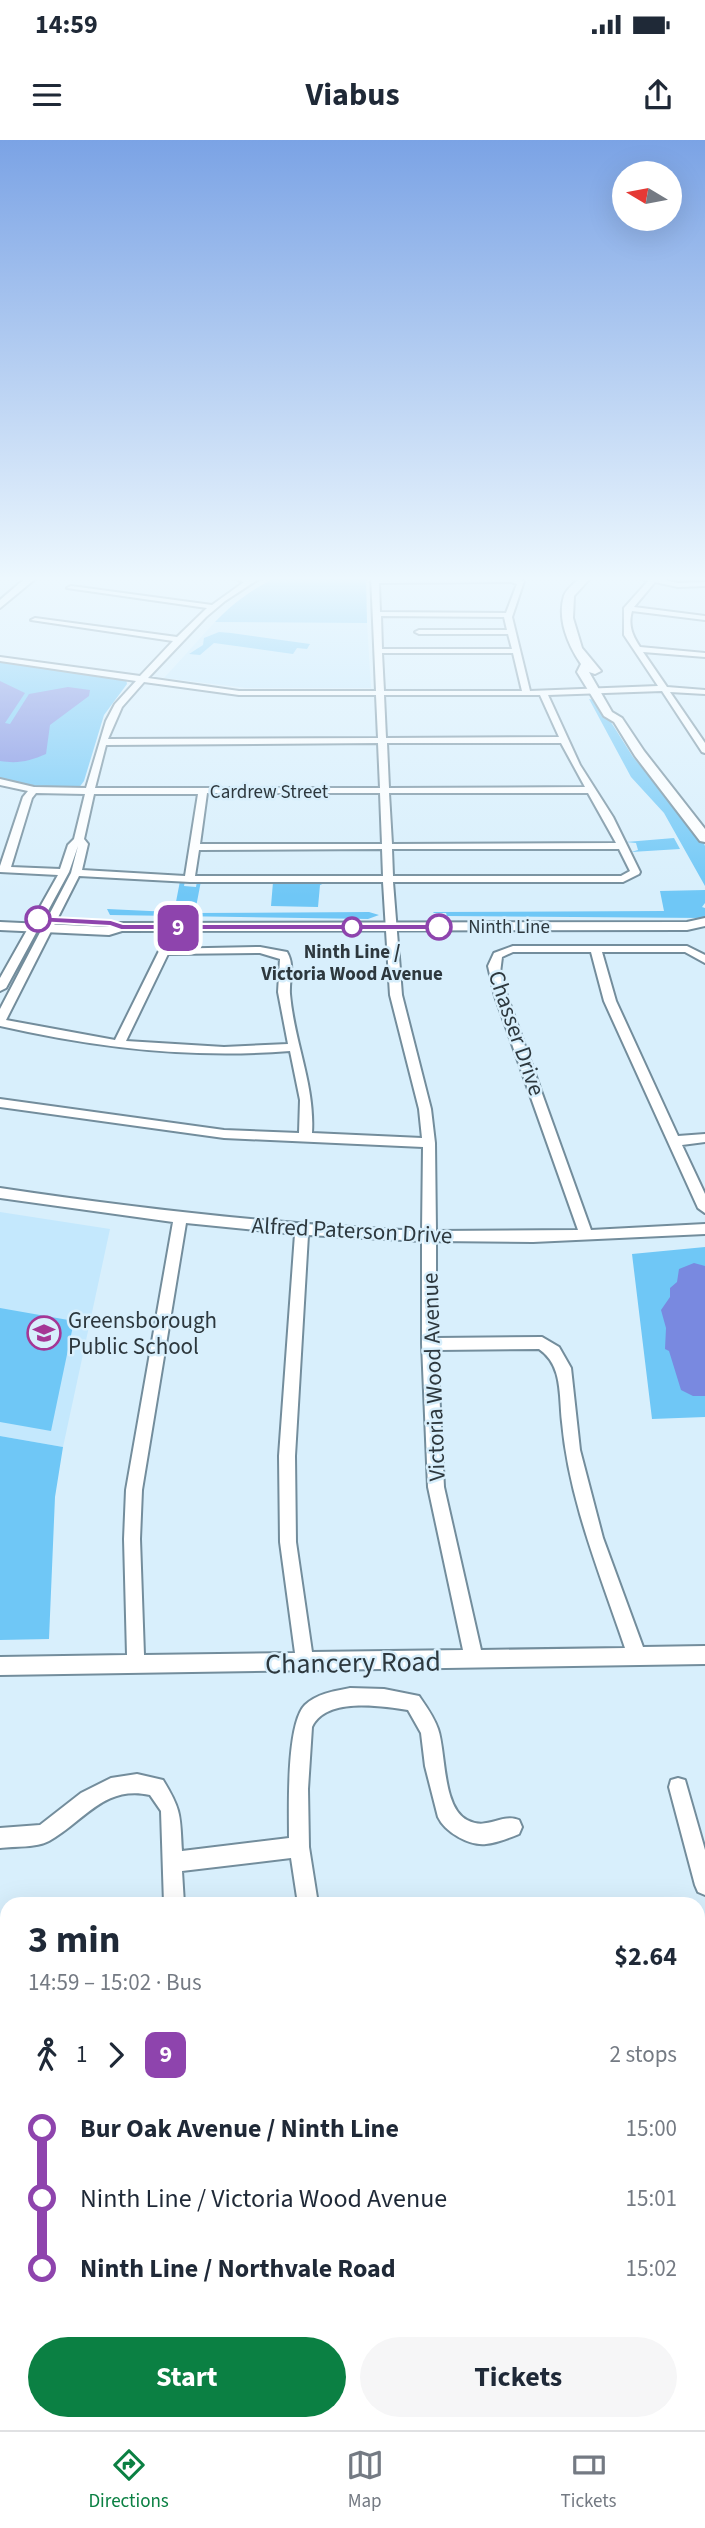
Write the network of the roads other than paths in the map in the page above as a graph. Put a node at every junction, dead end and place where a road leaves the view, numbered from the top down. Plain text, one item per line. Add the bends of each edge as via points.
1 (140, 682) edge
2 (156, 682) edge
3 (378, 682) edge
4 (524, 682) edge
5 (593, 682) edge
6 (661, 682) edge
7 (666, 689) junction
8 (601, 690) junction
9 (705, 692) edge
10 (379, 693) junction
11 (527, 693) junction
12 (542, 693) junction
13 (381, 740) junction
14 (564, 740) junction
15 (104, 742) junction
16 (705, 750) edge
17 (0, 782) edge
18 (34, 790) junction
19 (590, 790) junction
20 (91, 791) junction
21 (203, 791) junction
22 (383, 791) junction
23 (705, 838) edge
24 (622, 846) junction
25 (195, 847) junction
26 (386, 848) junction
27 (2, 869) edge
28 (70, 873) junction
29 (190, 879) junction
30 (387, 879) junction
31 (0, 916) edge
32 (705, 922) edge
33 (43, 924) junction
34 (0, 926) edge
35 (687, 926) junction
36 (391, 927) junction
37 (705, 933) edge
38 (596, 949) junction
39 (705, 961) edge
40 (0, 988) edge
41 (0, 1021) edge
42 (120, 1042) junction
43 (295, 1047) junction
44 (0, 1103) edge
45 (305, 1138) junction
46 (705, 1138) edge
47 (673, 1141) junction
48 (429, 1143) junction
49 (0, 1194) edge
50 (705, 1208) edge
51 (180, 1219) junction
52 (302, 1229) junction
53 (705, 1229) edge
54 (586, 1235) junction
55 (429, 1236) junction
56 (429, 1344) junction
57 (705, 1655) edge
58 (637, 1656) junction
59 (474, 1660) junction
60 (305, 1662) junction
61 (136, 1665) junction
62 (0, 1666) edge
63 (678, 1787) dead end
64 (512, 1827) dead end
65 (0, 1838) edge
66 (299, 1847) junction
67 (174, 1862) junction
68 (705, 1885) edge
69 (174, 1897) edge
70 (307, 1897) edge

1 - 15 street via 118,706
2 - 10 street via 239,693
3 - 10 street, Victoria Wood Avenue
4 - 11 street
5 - 8 main road
6 - 7 street
7 - 8 street
7 - 9 street
7 - 16 street
8 - 12 street
8 - 23 main road via 608,714 618,720
10 - 11 street
10 - 13 street, Victoria Wood Avenue
11 - 12 street
12 - 14 street
13 - 14 street
13 - 15 street
13 - 22 street, Victoria Wood Avenue
14 - 19 street
15 - 20 street
17 - 18 street, Cardrew Street
18 - 20 street, Cardrew Street
18 - 27 street
19 - 22 street, Cardrew Street
19 - 24 street
20 - 21 street, Cardrew Street
20 - 28 street via 79,840 83,844
21 - 22 street, Cardrew Street
21 - 25 street
22 - 26 street, Victoria Wood Avenue
24 - 26 street
24 - 30 street via 635,872 623,879
25 - 26 street
25 - 29 street
26 - 30 street, Victoria Wood Avenue
27 - 28 street
28 - 29 street
28 - 33 street
29 - 30 street
30 - 36 street, Victoria Wood Avenue
31 - 33 main road, Ninth Line
32 - 35 main road, Ninth Line
33 - 34 main road, Ninth Line
33 - 36 main road, Ninth Line via 109,932 121,927
33 - 40 street
33 - 41 street
35 - 36 main road, Ninth Line
35 - 37 main road, Ninth Line
36 - 48 street, Victoria Wood Avenue via 396,995
38 - 39 street, Chasser Drive via 687,949
38 - 47 street via 610,1001
38 - 54 street, Chasser Drive via 505,950 494,957 492,965
41 - 42 street
42 - 43 street via 216,1051
42 - 43 street via 164,951 260,950 277,952 287,961 284,991
43 - 45 street via 308,1102
44 - 45 street via 224,1134
45 - 48 street
46 - 47 street
47 - 50 street
48 - 55 street, Victoria Wood Avenue
49 - 51 street, Alfred Paterson Drive
51 - 52 street, Alfred Paterson Drive
51 - 61 street via 134,1490
52 - 55 street, Alfred Paterson Drive
52 - 60 street via 287,1456 288,1542
53 - 54 street, Alfred Paterson Drive
54 - 55 street, Alfred Paterson Drive
55 - 56 street, Victoria Wood Avenue
56 - 58 street via 542,1343 561,1359 572,1450 596,1538
56 - 59 street, Victoria Wood Avenue via 436,1487
57 - 58 street, Chancery Road
58 - 59 street, Chancery Road
59 - 60 street, Chancery Road
60 - 61 street, Chancery Road
61 - 62 street, Chancery Road
63 - 68 street
64 - 66 street via 483,1835 461,1828 448,1817 430,1731 413,1702 330,1699 305,1716
65 - 67 street via 43,1834 111,1787 138,1783 156,1787 165,1797
66 - 67 street
66 - 70 street
67 - 69 street

